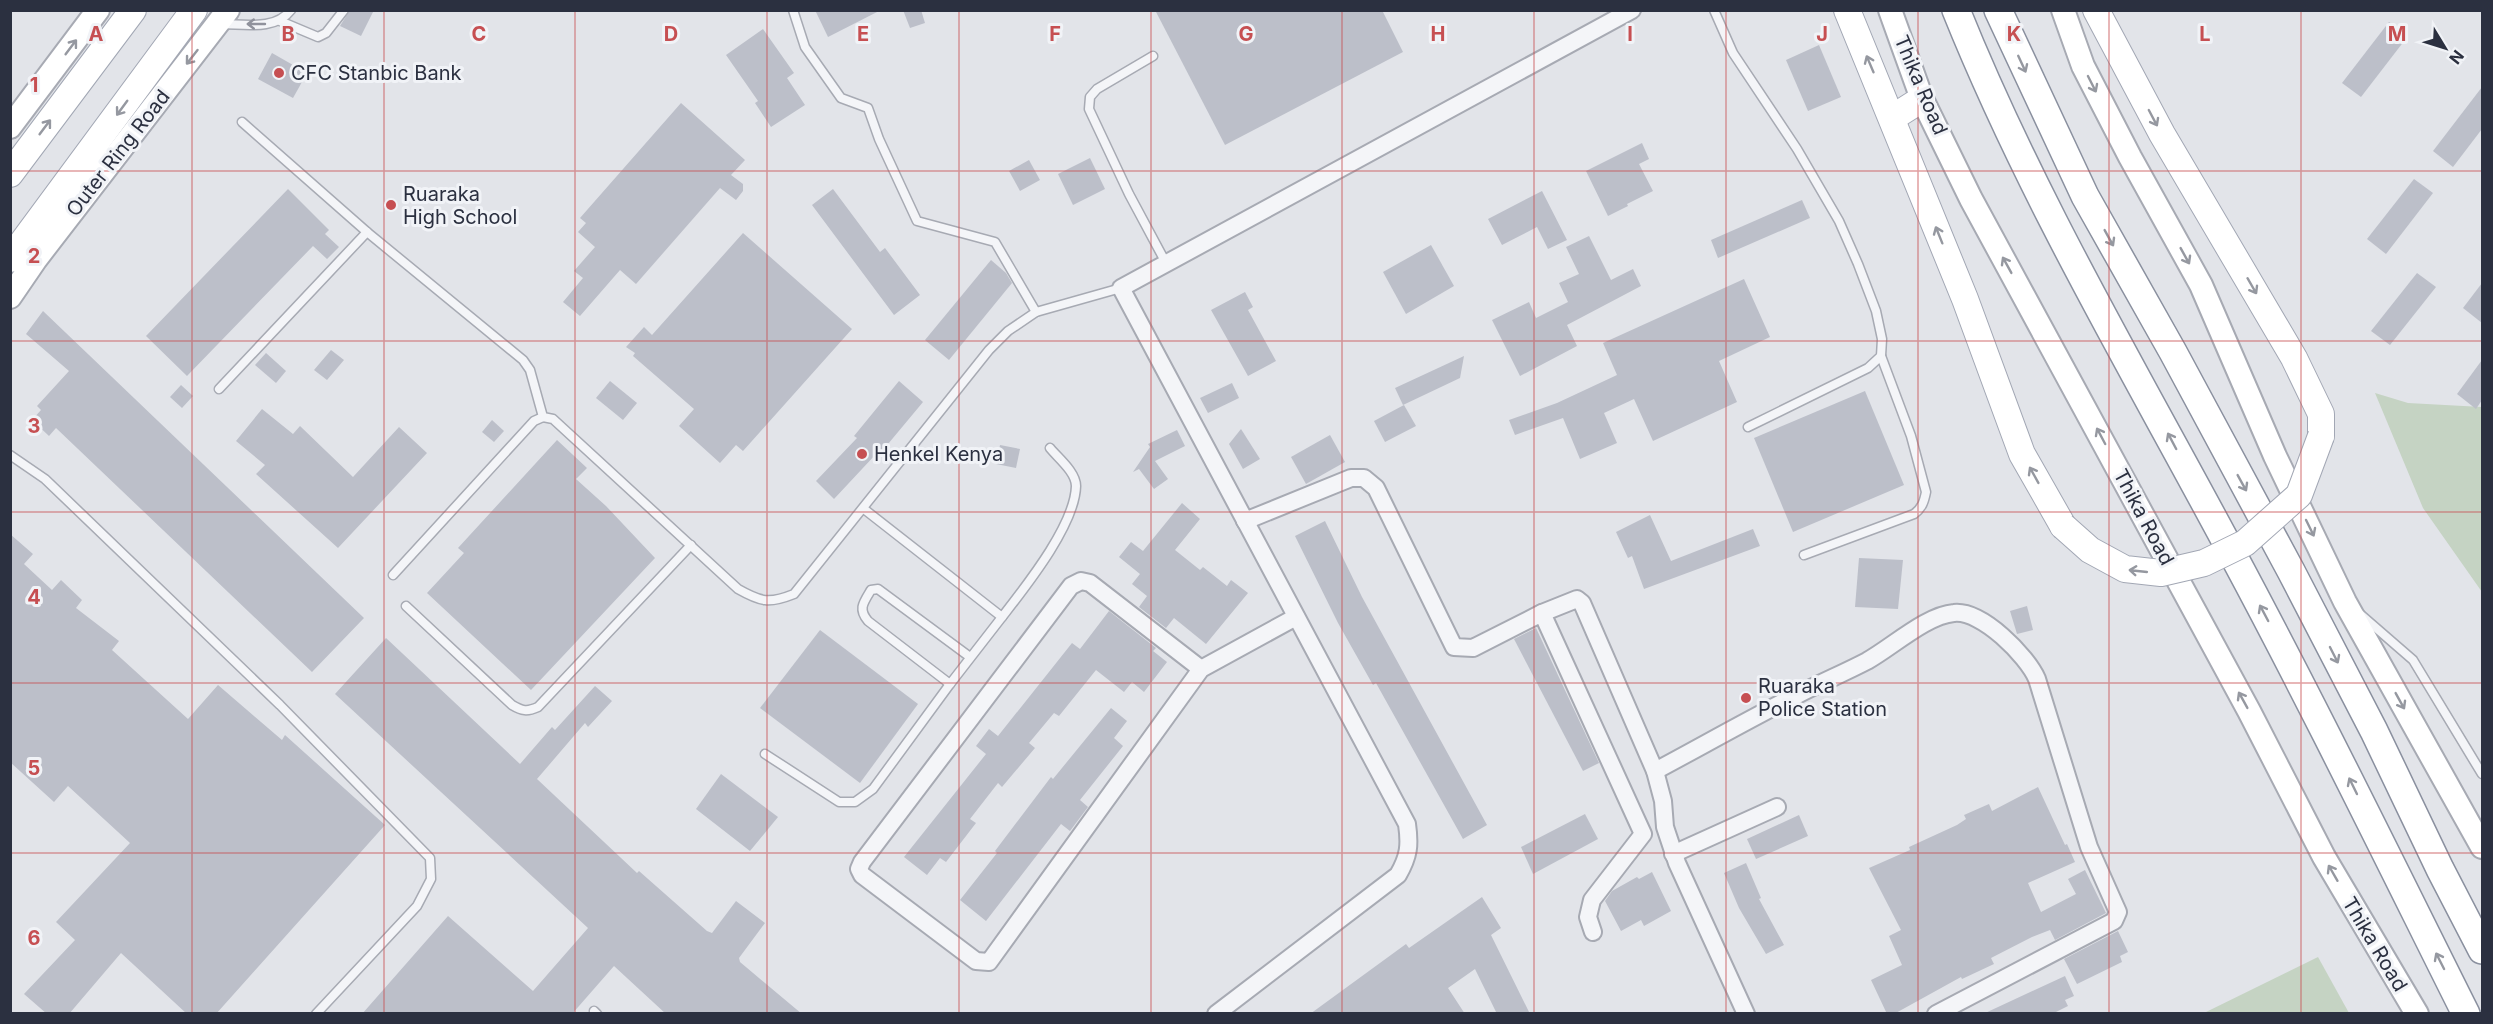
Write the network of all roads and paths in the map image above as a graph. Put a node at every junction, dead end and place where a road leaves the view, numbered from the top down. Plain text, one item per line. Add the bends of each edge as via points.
1 (98, 10) edge
2 (133, 10) edge
3 (194, 10) edge
4 (291, 10) edge
5 (344, 10) edge
6 (793, 10) edge
7 (1632, 10) edge
8 (1714, 10) edge
9 (1847, 10) edge
10 (1880, 10) edge
11 (1890, 10) edge
12 (1956, 10) edge
13 (1998, 10) edge
14 (2062, 10) edge
15 (2096, 10) edge
16 (222, 17) edge
17 (280, 21) junction
18 (1901, 40) junction
19 (1153, 56) dead end
20 (1923, 99) junction
21 (1892, 118) junction
22 (242, 122) dead end
23 (10, 127) edge
24 (10, 174) edge
25 (367, 232) junction
26 (10, 259) edge
27 (1166, 263) junction
28 (1120, 288) junction
29 (10, 297) edge
30 (1036, 312) junction
31 (1881, 356) junction
32 (219, 389) dead end
33 (543, 417) junction
34 (1748, 427) dead end
35 (1050, 448) dead end
36 (10, 455) edge
37 (864, 508) junction
38 (1245, 521) junction
39 (691, 545) junction
40 (1804, 555) dead end
41 (393, 575) dead end
42 (2345, 602) junction
43 (406, 606) dead end
44 (1542, 614) junction
45 (1002, 617) junction
46 (1296, 617) junction
47 (970, 657) junction
48 (1201, 669) junction
49 (950, 684) junction
50 (765, 754) dead end
51 (1655, 771) junction
52 (2482, 774) edge
53 (1777, 807) dead end
54 (1665, 827) junction
55 (1643, 834) junction
56 (2482, 847) edge
57 (1673, 854) junction
58 (1593, 932) dead end
59 (2482, 950) edge
60 (316, 1014) edge
61 (1216, 1014) edge
62 (1746, 1014) edge
63 (1936, 1014) edge
64 (2417, 1014) edge
65 (2466, 1014) edge

23 -> 1 main road
24 -> 2 main road
3 -> 26 main road, Outer Ring Road
4 - 17 lane
5 - 17 lane via 318,37
6 - 30 lane via 805,47 842,98 868,108 917,221 995,242
7 - 27 street
8 - 31 lane via 1733,53 1839,221 1876,311
21 -> 9 main road
10 - 18 lane
11 - 18 main road, Thika Road
65 -> 12 highway via 2315,710 2038,192 1991,95
13 -> 59 highway via 2085,196 2291,571
14 -> 42 main road via 2083,66 2201,285 2275,456
15 -> 21 main road, bridge via 2162,134 2294,358 2321,414 2321,436 2299,495 2245,543 2204,563 2161,573 2125,569 2090,550 2063,526 2022,454
17 -> 16 lane via 273,24
16 -> 29 main road, Outer Ring Road
18 - 20 main road, Thika Road
19 - 27 lane via 1096,88 1089,109
20 - 21 main road
64 -> 20 main road, Thika Road via 2324,857 1971,199
22 - 25 lane
25 - 32 lane
25 - 33 lane via 523,360 530,370
27 - 28 street
28 - 30 lane
28 - 38 street
30 - 37 lane via 989,350
31 - 34 lane via 1868,368
31 - 40 lane via 1911,436 1925,500 1914,514
33 - 39 lane via 553,419
33 - 41 lane via 534,421
35 - 45 lane via 1072,473 1076,484 1070,510 1046,557
36 - 60 lane via 45,479 280,705 430,858 430,879 417,906
37 - 39 lane via 794,594 782,599 758,600 738,589
37 - 45 lane
38 - 44 street via 1351,478 1364,478 1376,488 1454,647 1473,648
38 - 46 street
39 - 43 lane via 530,710 522,711 512,705
42 - 52 lane via 2413,660
42 -> 56 main road
44 - 51 street via 1577,599 1582,603
44 - 55 street
45 - 47 lane
46 - 48 street
46 - 61 street via 1407,824 1407,859 1398,875 1384,887
47 - 49 lane
47 - 49 lane via 878,589 871,590 861,606 862,614
48 - 48 street via 989,962 976,962 862,875 862,862 1071,586 1081,581 1089,583
49 - 50 lane via 873,789 855,802 839,802
51 - 54 street
51 - 63 street via 1867,661 1941,616 1956,612 1970,616 2022,654 2037,679 2089,847 2118,912 2114,921
53 - 57 street
54 - 55 street
54 - 57 street
55 - 58 street via 1592,900 1588,917
57 - 62 street

